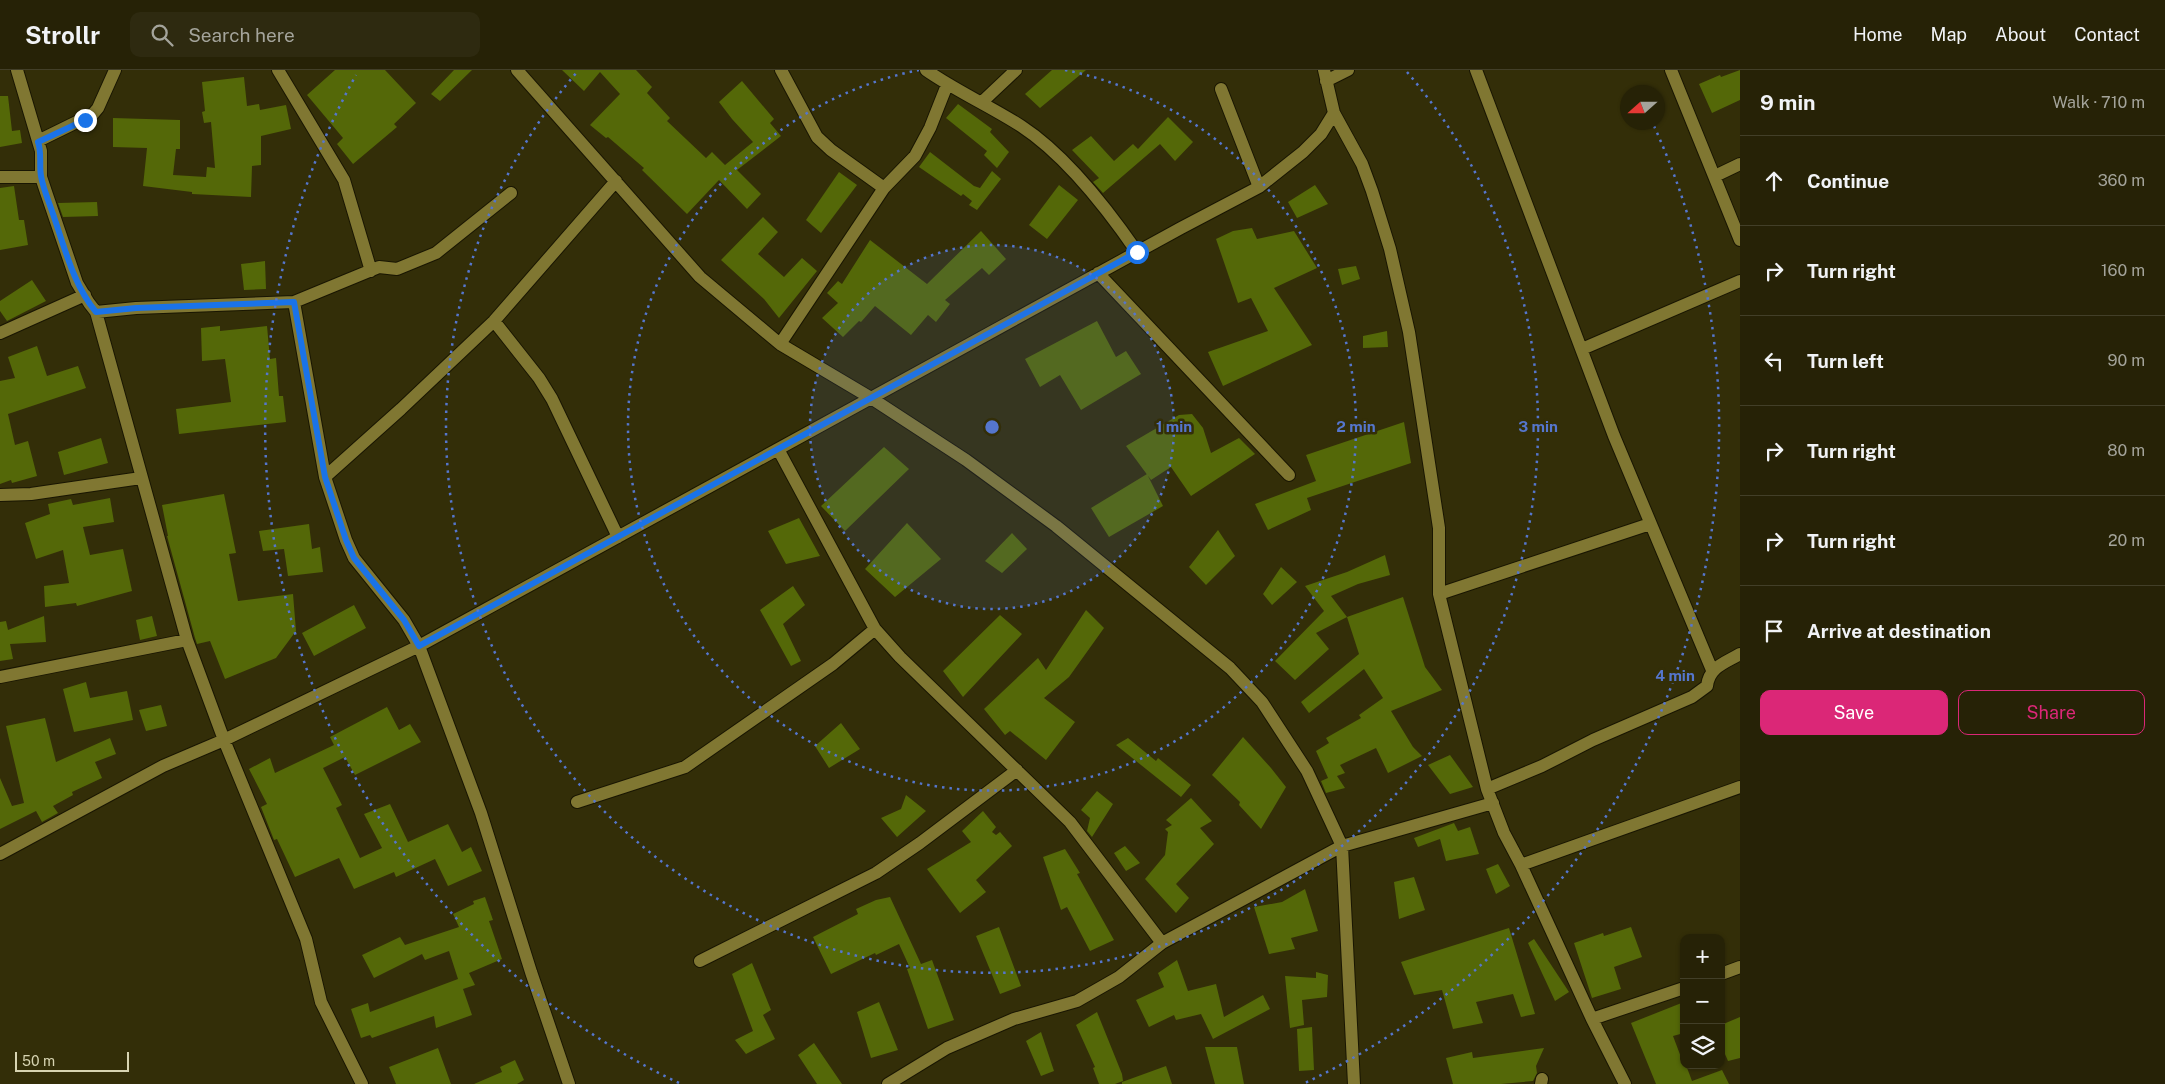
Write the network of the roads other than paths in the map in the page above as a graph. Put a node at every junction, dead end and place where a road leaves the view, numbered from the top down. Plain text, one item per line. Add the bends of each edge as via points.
1 (17, 70) edge
2 (115, 70) edge
3 (278, 70) edge
4 (517, 70) edge
5 (781, 70) edge
6 (926, 70) edge
7 (1016, 70) edge
8 (1348, 70) edge
9 (1476, 70) edge
10 (1670, 70) edge
11 (1325, 75) edge
12 (947, 85) junction
13 (1221, 89) dead end
14 (982, 102) junction
15 (1334, 114) junction
16 (38, 142) junction
17 (1740, 164) edge
18 (41, 176) junction
19 (1715, 176) junction
20 (0, 177) edge
21 (616, 181) junction
22 (1259, 187) junction
23 (884, 188) junction
24 (511, 193) dead end
25 (1740, 240) edge
26 (1137, 252) junction
27 (371, 270) junction
28 (1098, 274) junction
29 (1740, 281) edge
30 (85, 295) junction
31 (294, 302) junction
32 (96, 312) junction
33 (494, 321) junction
34 (0, 333) edge
35 (780, 344) junction
36 (1582, 349) junction
37 (871, 398) junction
38 (778, 449) junction
39 (1289, 476) dead end
40 (325, 477) junction
41 (141, 478) junction
42 (0, 495) edge
43 (1650, 524) junction
44 (618, 537) junction
45 (1440, 594) junction
46 (875, 629) junction
47 (186, 640) junction
48 (419, 646) junction
49 (1740, 654) edge
50 (1712, 670) junction
51 (0, 677) edge
52 (224, 740) junction
53 (1017, 770) junction
54 (1740, 787) edge
55 (1487, 789) junction
56 (577, 802) dead end
57 (1493, 802) junction
58 (1342, 846) junction
59 (0, 854) edge
60 (1521, 864) junction
61 (1162, 944) junction
62 (700, 961) dead end
63 (1740, 967) edge
64 (1725, 973) edge
65 (1680, 989) edge
66 (1592, 1019) junction
67 (1352, 1083) edge
68 (362, 1084) edge
69 (570, 1084) edge
70 (888, 1084) edge
71 (1625, 1084) edge

1 - 16 street
2 - 16 street via 93,114
3 - 27 street via 344,180
4 - 21 street
5 - 23 street via 817,136
6 - 12 street
7 - 14 street
8 - 11 street
9 - 36 street
10 - 19 street
11 - 15 street
12 - 14 street
12 - 23 street via 915,156
13 - 22 street
14 - 26 street via 1023,127 1062,160
15 - 22 street via 1321,134 1303,152
15 - 45 street via 1362,164 1390,249 1410,332 1439,528
16 - 18 street
17 - 19 street
18 - 20 street
18 - 30 street via 77,283
19 - 25 street
21 - 33 street
21 - 35 street via 700,277
22 - 26 street
23 - 35 street
24 - 27 street via 436,254 397,269 379,267
26 - 28 street
27 - 31 street
28 - 37 street
28 - 39 street
29 - 36 street
30 - 32 street
30 - 34 street
31 - 32 street
31 - 40 street
32 - 41 street
33 - 40 street
33 - 44 street via 540,378
35 - 37 street
36 - 43 street
37 - 38 street
37 - 58 street via 966,460 1056,526 1230,668 1262,702 1307,771
38 - 44 street
38 - 46 street
40 - 48 street via 354,558 404,620
41 - 42 street via 31,494
41 - 47 street
43 - 45 street
43 - 50 street
44 - 48 street
45 - 55 street
46 - 53 street
46 - 56 street via 833,664 685,768
47 - 51 street
47 - 52 street
48 - 52 street
48 - 69 street via 481,813 530,972
49 - 50 street
50 - 55 street via 1706,686 1692,697
52 - 59 street via 163,766
52 - 68 street via 306,939 321,1002
53 - 61 street via 1070,822
53 - 62 street via 876,873
54 - 60 street
55 - 57 street
57 - 58 street
57 - 60 street via 1504,834
58 - 61 street
58 - 67 street
60 - 66 street
61 - 70 street via 1119,977 1077,1001 1014,1019 947,1048
63 - 64 street
65 - 66 street
66 - 71 street

